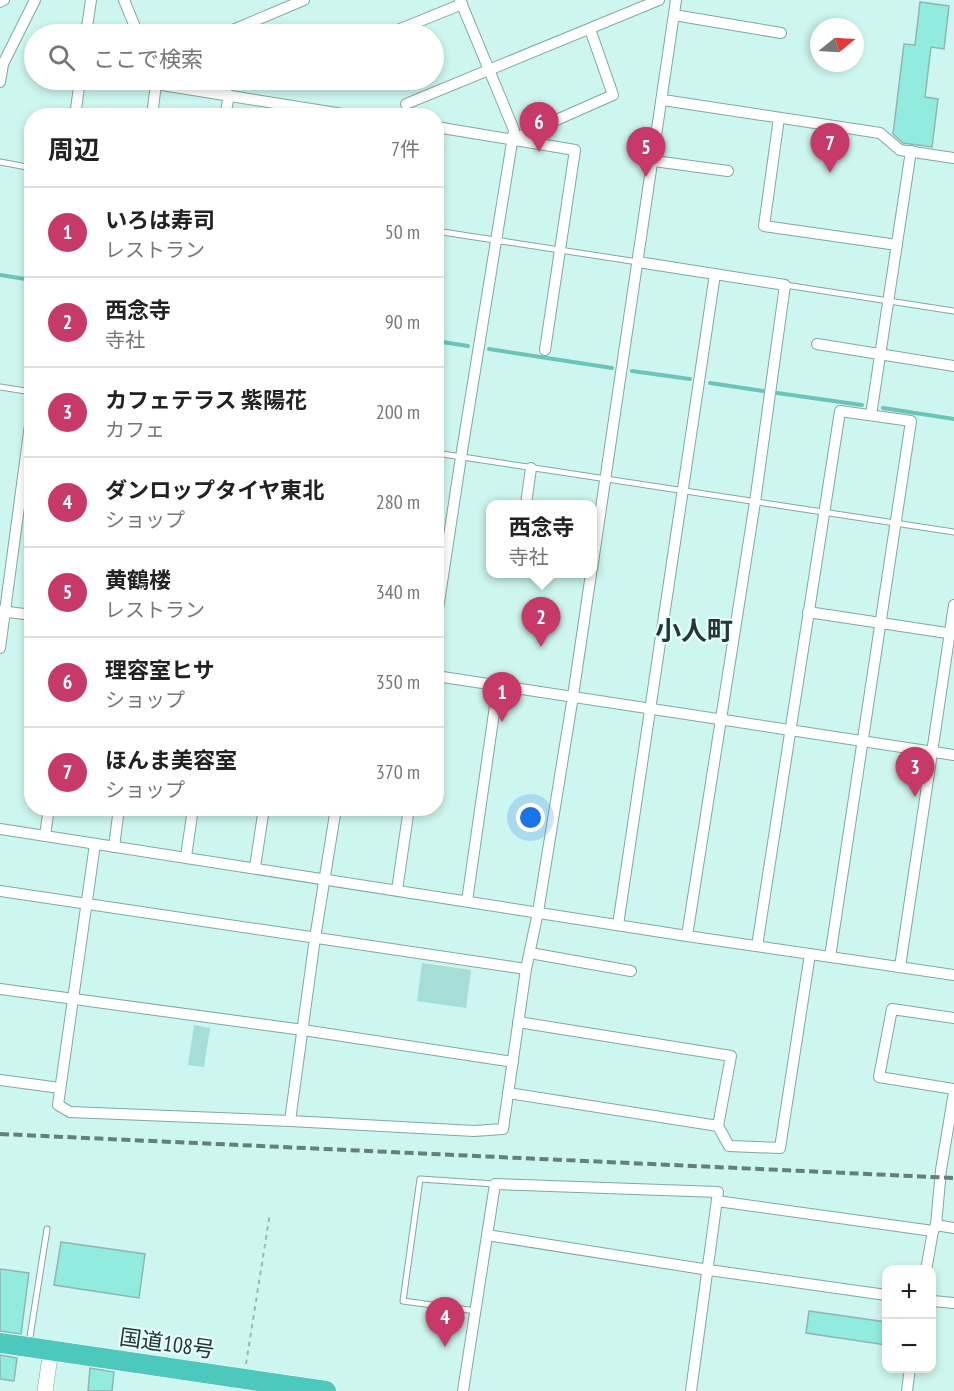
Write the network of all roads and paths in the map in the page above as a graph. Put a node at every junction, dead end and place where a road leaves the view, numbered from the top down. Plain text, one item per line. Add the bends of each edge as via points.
1 (35, 0) edge
2 (91, 0) edge
3 (124, 0) edge
4 (304, 0) edge
5 (659, 0) edge
6 (676, 0) edge
7 (461, 2) edge
8 (675, 15) junction
9 (87, 24) edge
10 (134, 24) edge
11 (247, 24) edge
12 (411, 24) edge
13 (590, 29) junction
14 (781, 33) dead end
15 (1, 65) edge
16 (490, 70) junction
17 (0, 82) edge
18 (444, 89) edge
19 (79, 90) edge
20 (154, 90) edge
21 (200, 90) edge
22 (441, 90) edge
23 (228, 95) junction
24 (663, 100) junction
25 (406, 104) dead end
26 (76, 108) edge
27 (153, 108) edge
28 (226, 108) edge
29 (285, 108) edge
30 (779, 118) junction
31 (444, 128) edge
32 (511, 140) junction
33 (911, 151) junction
34 (954, 158) edge
35 (654, 161) junction
36 (0, 162) edge
37 (24, 166) edge
38 (728, 171) dead end
39 (444, 232) edge
40 (495, 239) junction
41 (897, 245) junction
42 (560, 250) junction
43 (638, 262) junction
44 (715, 274) junction
45 (785, 285) junction
46 (888, 301) junction
47 (954, 311) edge
48 (817, 344) dead end
49 (545, 350) dead end
50 (880, 355) junction
51 (954, 366) edge
52 (0, 387) edge
53 (24, 391) edge
54 (871, 415) junction
55 (444, 454) edge
56 (461, 457) junction
57 (24, 465) edge
58 (531, 468) junction
59 (605, 479) junction
60 (684, 491) junction
61 (527, 500) edge
62 (755, 502) junction
63 (824, 512) junction
64 (895, 523) junction
65 (597, 529) edge
66 (954, 532) edge
67 (444, 569) edge
68 (590, 578) edge
69 (954, 605) edge
70 (3, 611) edge
71 (808, 612) junction
72 (24, 614) edge
73 (880, 622) junction
74 (952, 634) edge
75 (0, 648) edge
76 (444, 677) edge
77 (498, 685) junction
78 (573, 696) junction
79 (652, 708) junction
80 (721, 719) junction
81 (790, 730) junction
82 (863, 741) junction
83 (934, 752) junction
84 (954, 755) edge
85 (48, 816) edge
86 (118, 816) edge
87 (193, 816) edge
88 (263, 816) edge
89 (335, 816) edge
90 (408, 816) edge
91 (0, 829) edge
92 (45, 835) junction
93 (96, 844) junction
94 (114, 846) junction
95 (186, 857) junction
96 (255, 867) junction
97 (326, 880) junction
98 (0, 891) edge
99 (397, 891) junction
100 (467, 901) junction
101 (87, 904) junction
102 (538, 912) junction
103 (618, 925) junction
104 (687, 936) junction
105 (315, 938) junction
106 (757, 946) junction
107 (530, 953) junction
108 (810, 954) junction
109 (831, 957) junction
110 (900, 967) junction
111 (526, 969) junction
112 (631, 971) dead end
113 (954, 975) edge
114 (0, 989) edge
115 (72, 999) junction
116 (954, 1018) edge
117 (518, 1022) junction
118 (303, 1030) junction
119 (513, 1062) junction
120 (0, 1080) edge
121 (60, 1088) junction
122 (954, 1091) edge
123 (508, 1093) junction
124 (290, 1121) junction
125 (718, 1125) junction
126 (495, 1184) junction
127 (717, 1201) junction
128 (270, 1213) dead end
129 (935, 1228) junction
130 (954, 1228) edge
131 (47, 1229) dead end
132 (487, 1235) junction
133 (927, 1265) edge
134 (709, 1270) junction
135 (882, 1294) edge
136 (936, 1302) edge
137 (954, 1304) edge
138 (476, 1311) junction
139 (0, 1343) edge
140 (28, 1347) junction
141 (51, 1350) junction
142 (909, 1373) edge
143 (244, 1379) junction
144 (45, 1391) edge
145 (326, 1391) edge
146 (463, 1391) edge
147 (691, 1391) edge
148 (907, 1391) edge

1 - 15 street
2 - 9 street
3 - 10 street
4 - 11 street
5 - 13 street
6 - 8 street
7 - 12 street
7 - 16 street
8 - 14 street
8 - 24 street
13 - 16 street
13 - 32 street via 613,95
15 - 17 street
16 - 18 street
16 - 32 street via 514,130
19 - 26 street
20 - 27 street
21 - 23 street
22 - 25 street
23 - 28 street
23 - 29 street
24 - 30 street
24 - 35 street
30 - 33 street via 880,133 900,150
30 - 41 street via 764,226
31 - 32 street
32 - 40 street
32 - 42 street via 575,150
33 - 34 street
33 - 41 street
35 - 38 street
35 - 43 street
36 - 37 lane
39 - 40 lane
40 - 42 lane
40 - 56 street
41 - 46 street
42 - 43 lane
42 - 49 street
43 - 44 street
43 - 59 street
44 - 45 street
44 - 60 street
45 - 46 lane
45 - 62 street
46 - 47 lane
46 - 50 street
48 - 50 street
50 - 51 street
50 - 54 street
52 - 53 lane
54 - 63 street via 840,411
54 - 64 street via 911,421
55 - 56 lane
56 - 58 lane
56 - 67 street
57 - 70 street
58 - 59 lane
58 - 61 street
59 - 60 lane
59 - 65 street
60 - 62 lane
60 - 79 street
62 - 63 lane
62 - 80 street
63 - 64 lane
63 - 71 street
64 - 66 lane
64 - 73 street
68 - 78 street
69 - 74 street
70 - 72 street
70 - 75 street
71 - 73 street
71 - 81 street
73 - 74 street
73 - 82 street
74 - 83 street
76 - 77 street
77 - 78 street
77 - 100 street
78 - 79 street
78 - 102 street
79 - 80 street
79 - 103 street
80 - 81 street
80 - 104 street
81 - 82 street
81 - 106 street
82 - 83 street
82 - 109 street
83 - 84 street
83 - 110 street
85 - 92 street
86 - 94 street
87 - 95 street
88 - 96 street
89 - 97 street
90 - 99 street
91 - 92 street
92 - 93 street
93 - 94 street
93 - 101 street
94 - 95 street
95 - 96 street
96 - 97 street
97 - 99 street
97 - 105 street
98 - 101 street
99 - 100 street
100 - 102 street
101 - 105 street
101 - 115 street
102 - 103 street
102 - 107 street
103 - 104 street
104 - 106 street
105 - 111 street
105 - 118 street
106 - 108 street
107 - 111 street
107 - 112 street
108 - 109 street
108 - 125 street via 780,1148 729,1146
109 - 110 street
110 - 113 street
111 - 117 street
114 - 115 street
115 - 118 street
115 - 121 street
116 - 122 street via 892,1009 879,1077
117 - 119 street
117 - 125 street via 732,1056
118 - 119 street
118 - 124 street
119 - 123 street
120 - 121 street
121 - 124 street via 58,1105 70,1112
122 - 129 street
123 - 124 street via 503,1129 474,1131
123 - 125 street
126 - 127 street via 718,1192
126 - 132 street
126 - 138 lane via 420,1179 403,1301
127 - 129 street
127 - 134 street
128 - 143 path
129 - 130 street
129 - 133 street
131 - 140 lane
132 - 134 street
132 - 138 street
134 - 135 street
134 - 147 street
136 - 137 street
138 - 146 street
139 - 140 highway, 国道108号
140 - 141 highway, 国道108号
141 - 143 highway, 国道108号
141 - 144 street
142 - 148 street
143 - 145 highway, 国道108号

